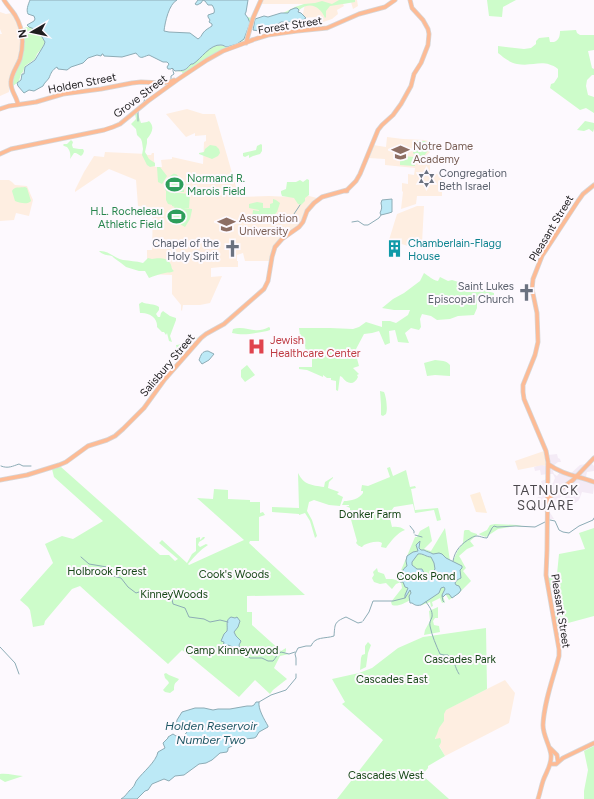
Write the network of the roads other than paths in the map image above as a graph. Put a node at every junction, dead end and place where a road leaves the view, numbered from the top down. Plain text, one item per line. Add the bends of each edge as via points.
1 (4, 0) edge
2 (261, 0) edge
3 (396, 0) edge
4 (410, 0) edge
5 (247, 40) junction
6 (181, 77) joint
7 (170, 83) junction
8 (18, 105) junction
9 (0, 109) edge
10 (0, 154) edge
11 (594, 185) edge
12 (594, 458) edge
13 (548, 464) junction
14 (576, 477) junction
15 (0, 480) edge
16 (594, 482) edge
17 (548, 499) junction
18 (594, 743) edge
19 (553, 752) junction
20 (558, 756) junction
21 (563, 758) junction
22 (554, 764) junction
23 (538, 799) edge

1 - 8 main road via 18,21 22,37 20,56 10,83
2 - 5 main road
3 - 5 main road, Forest Street via 382,8 359,14 328,28 298,30
4 - 15 main road, Salisbury Street via 413,9 428,29 429,38 426,51 404,100 393,116 378,130 356,181 346,191 322,197 314,203 298,228 275,247 264,289 224,324 201,338 146,405 109,439 87,447 58,466
5 - 6 main road, Grove Street via 209,59
6 - 7 main road, Holden Street
7 - 8 main road, Holden Street via 132,82 61,94
7 - 10 main road, Grove Street via 113,127 11,149
8 - 9 main road, Holden Street
11 - 13 main road, Pleasant Street via 578,201 542,256 532,280 538,346 523,392 546,451
12 - 14 main road
13 - 14 main road
13 - 17 main road, Pleasant Street
14 - 16 main road
14 - 17 main road
17 - 19 main road, Pleasant Street via 546,579 560,650 544,724 544,734
18 - 21 main road
19 - 20 main road
19 - 22 main road via 551,758
20 - 21 main road
20 - 22 main road
21 - 22 main road
22 - 23 main road via 542,785

